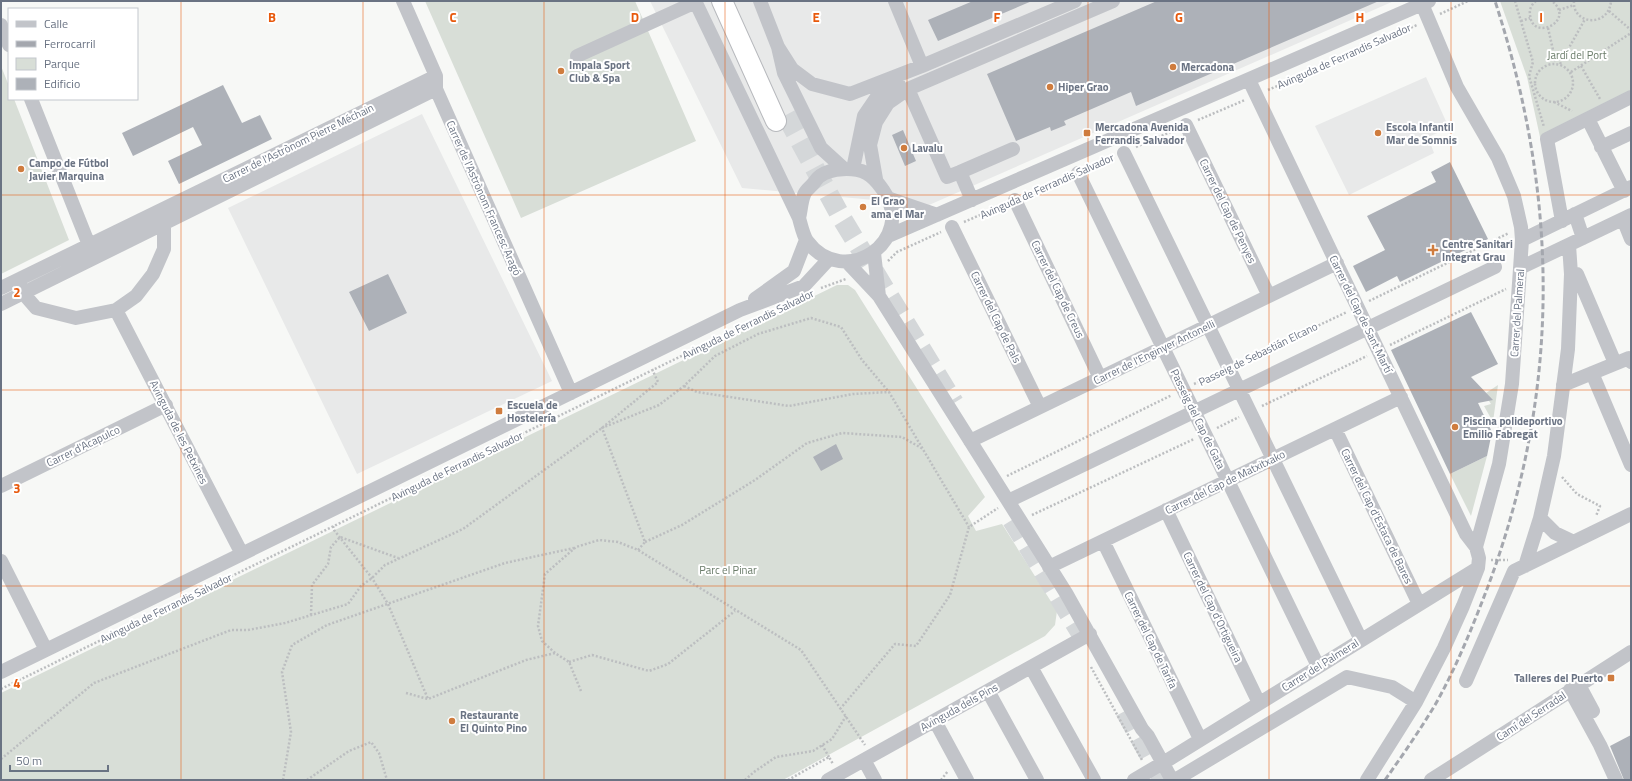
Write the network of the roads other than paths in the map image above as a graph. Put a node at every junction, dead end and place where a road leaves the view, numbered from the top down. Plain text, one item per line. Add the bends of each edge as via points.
1 (403, 1) edge
2 (722, 1) edge
3 (736, 1) edge
4 (760, 1) edge
5 (895, 1) edge
6 (1075, 1) edge
7 (1113, 1) edge
8 (696, 2) edge
9 (1426, 3) edge
10 (1, 25) edge
11 (8, 42) edge
12 (778, 47) junction
13 (577, 56) dead end
14 (920, 67) junction
15 (1249, 80) junction
16 (436, 83) junction
17 (908, 88) junction
18 (1631, 97) edge
19 (31, 100) edge
20 (1582, 116) junction
21 (1186, 125) road end
22 (1631, 133) edge
23 (1601, 147) junction
24 (1013, 149) dead end
25 (1124, 153) road end
26 (848, 169) junction
27 (960, 172) junction
28 (1078, 173) road end
29 (780, 179) junction
30 (876, 179) junction
31 (1627, 189) edge
32 (804, 194) junction
33 (890, 199) junction
34 (972, 200) junction
35 (1015, 200) road end
36 (1575, 214) junction
37 (937, 216) junction
38 (162, 217) junction
39 (1627, 217) edge
40 (799, 218) junction
41 (1562, 221) junction
42 (952, 227) road end
43 (1521, 234) junction
44 (888, 236) junction
45 (1583, 238) junction
46 (1631, 239) edge
47 (806, 240) junction
48 (89, 245) junction
49 (1569, 245) junction
50 (874, 253) junction
51 (829, 259) junction
52 (847, 262) junction
53 (1337, 264) junction
54 (1495, 267) dead end
55 (1520, 268) junction
56 (1577, 274) dead end
57 (20, 286) junction
58 (1, 288) edge
59 (879, 296) junction
60 (1269, 296) junction
61 (1, 304) edge
62 (116, 310) junction
63 (740, 310) junction
64 (1208, 326) junction
65 (1368, 328) junction
66 (1163, 348) junction
67 (1631, 362) edge
68 (1615, 363) junction
69 (1592, 373) junction
70 (1100, 378) junction
71 (1563, 386) junction
72 (1239, 390) junction
73 (571, 393) junction
74 (1401, 397) junction
75 (166, 405) junction
76 (1040, 407) junction
77 (1194, 412) junction
78 (1335, 429) junction
79 (970, 441) junction
80 (1272, 459) junction
81 (1631, 465) edge
82 (1228, 481) junction
83 (1, 486) edge
84 (1008, 501) junction
85 (1166, 510) junction
86 (1631, 514) edge
87 (1540, 518) junction
88 (1103, 541) junction
89 (1574, 542) junction
90 (242, 554) junction
91 (1477, 558) junction
92 (1, 561) edge
93 (1049, 566) junction
94 (1520, 568) junction
95 (1419, 604) junction
96 (1090, 634) junction
97 (1360, 640) junction
98 (46, 650) junction
99 (1631, 652) edge
100 (1318, 666) junction
101 (1031, 667) junction
102 (1, 672) edge
103 (1466, 681) dead end
104 (1289, 684) junction
105 (1574, 688) junction
106 (988, 691) junction
107 (1416, 702) junction
108 (1259, 703) junction
109 (1301, 705) junction
110 (1593, 711) dead end
111 (935, 721) junction
112 (1230, 721) junction
113 (1200, 740) junction
114 (1241, 740) junction
115 (868, 758) junction
116 (1159, 765) junction
117 (833, 777) edge
118 (875, 780) edge
119 (967, 780) edge
120 (1037, 780) edge
121 (1094, 780) edge
122 (1134, 780) edge
123 (1164, 780) edge
124 (1172, 780) edge
125 (1175, 780) edge
126 (1367, 780) edge
127 (1431, 780) edge
128 (1616, 780) edge

1 - 16 street, Carrer de l'Astrònom Francesc Aragó
2 - 3 highway via 781,118
4 - 12 street
5 - 14 street
6 - 14 street
7 - 17 street
8 - 13 street
8 - 29 street
9 - 15 street, Avinguda de Ferrandis Salvador
9 - 43 street, Carrer del Palmeral via 1428,20 1457,87 1498,158 1514,196
10 - 11 street
12 - 14 street via 792,69 812,84 850,94
12 - 26 street via 784,73 821,148
14 - 26 street via 879,94 864,116
15 - 34 street, Avinguda de Ferrandis Salvador
15 - 53 street, Carrer del Cap de Sant Martí
16 - 38 street, Carrer de l'Astrònom Pierre Méchain
16 - 73 street, Carrer de l'Astrònom Francesc Aragó
17 - 27 street via 947,177
17 - 30 street via 888,103 876,122 870,144
18 - 20 street
19 - 48 street
20 - 23 street
20 - 41 street via 1547,139
21 - 60 street, Carrer del Cap de Penyes
22 - 23 street
23 - 31 street
24 - 27 street
25 - 64 street
26 - 30 street via 865,172
26 - 32 street via 820,176
27 - 34 street
28 - 66 street, Passeig del Cap de Gata
29 - 32 street
29 - 40 street
30 - 33 street
31 - 36 street
32 - 40 street
33 - 37 street
33 - 44 street via 893,218
34 - 37 street, Avinguda de Ferrandis Salvador
35 - 70 street, Carrer del Cap de Creus
36 - 41 street
36 - 45 street
37 - 44 street, Avinguda de Ferrandis Salvador
38 - 48 street, Carrer de l'Astrònom Pierre Méchain
38 - 57 street, Carrer de l'Astrònom Pierre Méchain
38 - 62 street via 164,249 153,274 136,296
39 - 45 street
39 - 46 street
40 - 47 street
41 - 43 street
42 - 76 street, Carrer del Cap de Pals
43 - 55 street, Carrer del Palmeral
44 - 50 street
45 - 49 street
47 - 51 street via 816,251
47 - 63 street, Avinguda de Ferrandis Salvador via 794,271
48 - 57 street, Carrer de l'Astrònom Pierre Méchain
49 - 55 street
49 - 71 street via 1571,274 1568,349
50 - 52 street via 861,260
50 - 59 street
51 - 52 street
51 - 63 street, Avinguda de Ferrandis Salvador via 804,286
52 - 59 street
53 - 60 street, Carrer de l'Enginyer Antonelli
53 - 65 street, Carrer del Cap de Sant Martí
54 - 65 street
55 - 91 street, Carrer del Palmeral via 1511,391 1499,464
56 - 68 street
57 - 58 street
57 - 61 street
57 - 62 street via 36,308 76,318
59 - 79 street
60 - 64 street, Carrer de l'Enginyer Antonelli
62 - 75 street, Avinguda de les Petxines
63 - 73 street, Avinguda de Ferrandis Salvador
64 - 66 street, Carrer de l'Enginyer Antonelli
64 - 72 street
65 - 72 street
65 - 74 street, Carrer del Cap de Sant Martí
66 - 70 street, Carrer de l'Enginyer Antonelli
66 - 77 street, Passeig del Cap de Gata
67 - 68 street via 1629,358
68 - 69 street
69 - 71 street
69 - 81 street
70 - 76 street, Carrer de l'Enginyer Antonelli
71 - 87 street via 1554,456
72 - 77 street
72 - 80 street
73 - 90 street, Avinguda de Ferrandis Salvador
74 - 78 street, Carrer del Cap de Matxitxako
74 - 91 street, Carrer del Cap de Sant Martí
75 - 83 street, Carrer d'Acapulco
75 - 90 street, Avinguda de les Petxines
76 - 79 street, Carrer de l'Enginyer Antonelli
77 - 82 street, Passeig del Cap de Gata
77 - 84 street
78 - 80 street, Carrer del Cap de Matxitxako
78 - 95 street, Carrer del Cap d'Estaca de Bares
79 - 84 street
80 - 82 street, Carrer del Cap de Matxitxako
80 - 97 street
82 - 85 street, Carrer del Cap de Matxitxako
82 - 100 street, Passeig del Cap de Gata
84 - 93 street
85 - 88 street, Carrer del Cap de Matxitxako
85 - 108 street, Carrer del Cap d'Ortigueira
86 - 89 street
87 - 89 street via 1555,533
87 - 94 street
88 - 93 street, Carrer del Cap de Matxitxako
88 - 113 street, Carrer del Cap de Tarifa
89 - 94 street
90 - 98 street, Avinguda de Ferrandis Salvador
91 - 95 street, Carrer del Palmeral
91 - 107 street, Carrer del Palmeral via 1463,606
92 - 98 street
93 - 96 street
94 - 103 street
95 - 97 street, Carrer del Palmeral
96 - 101 street, Avinguda dels Pins
96 - 116 street via 1142,729 1141,739
97 - 100 street, Carrer del Palmeral
98 - 102 street, Avinguda de Ferrandis Salvador
99 - 105 street, Camí del Serradal
100 - 104 street, Carrer del Palmeral
101 - 106 street, Avinguda dels Pins
101 - 121 street
104 - 108 street, Carrer del Palmeral
104 - 109 street
105 - 110 street
105 - 127 street, Camí del Serradal
105 - 128 street
106 - 111 street, Avinguda dels Pins
106 - 120 street
107 - 109 street via 1392,687 1347,677
107 - 126 street, Carrer del Palmeral
108 - 112 street, Carrer del Palmeral
109 - 114 street
111 - 115 street, Avinguda dels Pins
111 - 119 street
112 - 113 street, Carrer del Palmeral
112 - 114 street
113 - 116 street, Carrer del Palmeral
114 - 125 street
115 - 117 street, Avinguda dels Pins
115 - 118 street
116 - 122 street, Carrer del Palmeral
116 - 123 street
116 - 124 street

